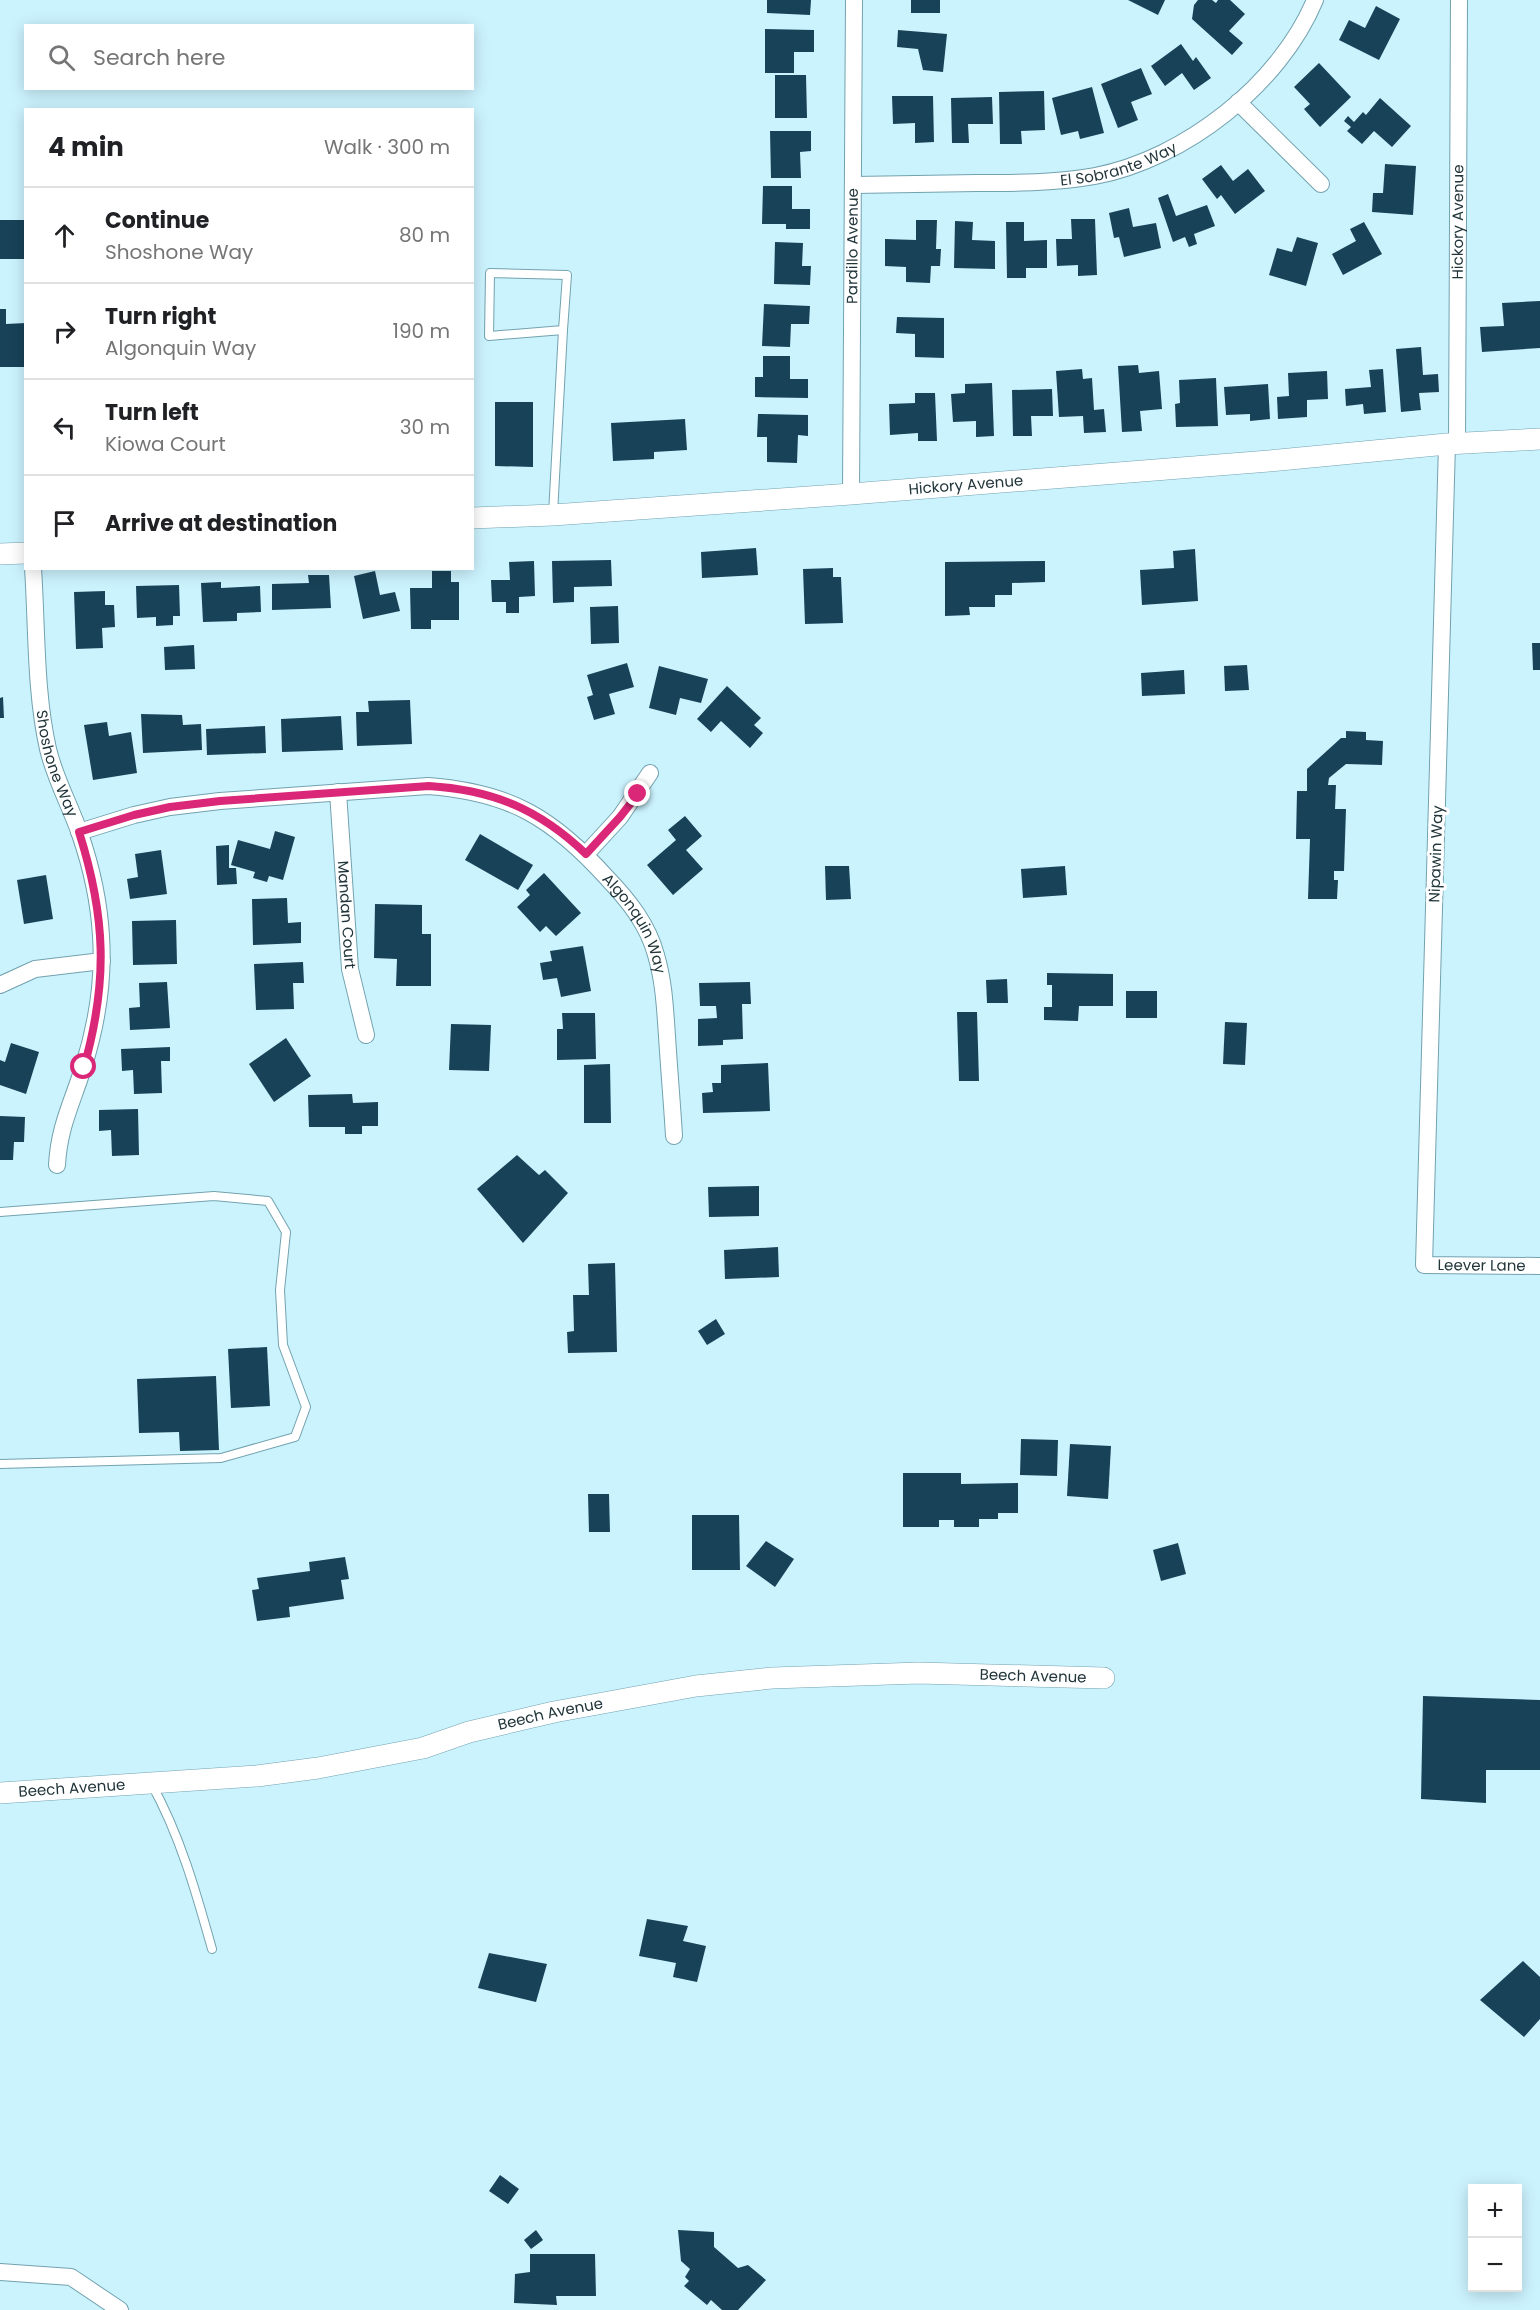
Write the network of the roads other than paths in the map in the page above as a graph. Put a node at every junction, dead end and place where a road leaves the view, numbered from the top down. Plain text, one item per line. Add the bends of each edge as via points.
1 (854, 0) edge
2 (1315, 0) edge
3 (1459, 0) edge
4 (1238, 102) junction
5 (1321, 184) dead end
6 (854, 185) junction
7 (563, 330) junction
8 (1540, 439) edge
9 (1452, 444) junction
10 (851, 494) junction
11 (553, 515) junction
12 (474, 518) edge
13 (24, 553) edge
14 (0, 554) edge
15 (33, 570) edge
16 (650, 773) dead end
17 (338, 792) junction
18 (79, 832) junction
19 (586, 854) junction
20 (102, 961) junction
21 (0, 985) edge
22 (366, 1035) dead end
23 (674, 1136) dead end
24 (57, 1165) dead end
25 (0, 1212) edge
26 (1424, 1265) joint
27 (1540, 1266) edge
28 (0, 1464) edge
29 (1104, 1678) dead end
30 (150, 1783) junction
31 (0, 1793) edge
32 (212, 1949) dead end
33 (0, 2272) edge
34 (120, 2310) edge

1 - 6 street, Pardillo Avenue
2 - 4 street, El Sobrante Way via 1306,23 1286,52
3 - 9 street, Hickory Avenue
4 - 5 street
4 - 6 street, El Sobrante Way via 1215,121 1155,156 1097,176 1026,183
6 - 10 street, Pardillo Avenue
7 - 7 lane via 489,336 490,273 567,275
7 - 11 lane
8 - 9 street, Hickory Avenue
9 - 10 street, Hickory Avenue
9 - 26 street, Nipawin Way
10 - 11 street, Hickory Avenue
11 - 12 street, Hickory Avenue
13 - 14 street
15 - 18 street, Shoshone Way via 42,715 60,787
16 - 19 street via 620,817
17 - 18 street, Algonquin Way via 170,807
17 - 19 street, Algonquin Way via 429,786 489,795 544,819
17 - 22 street, Mandan Court via 350,969
18 - 20 street, Shoshone Way via 97,899
19 - 23 street, Algonquin Way via 635,910 656,953 663,983
20 - 21 street via 35,969
20 - 24 street, Shoshone Way via 94,1032 65,1116
25 - 28 lane via 214,1196 268,1201 286,1232 280,1290 283,1345 306,1407 294,1437 221,1458
26 - 27 street, Leever Lane
29 - 30 street, Beech Avenue via 919,1673 696,1686 554,1712 469,1732 423,1748 318,1768
30 - 31 street, Beech Avenue
30 - 32 lane via 183,1855
33 - 34 street via 71,2277

